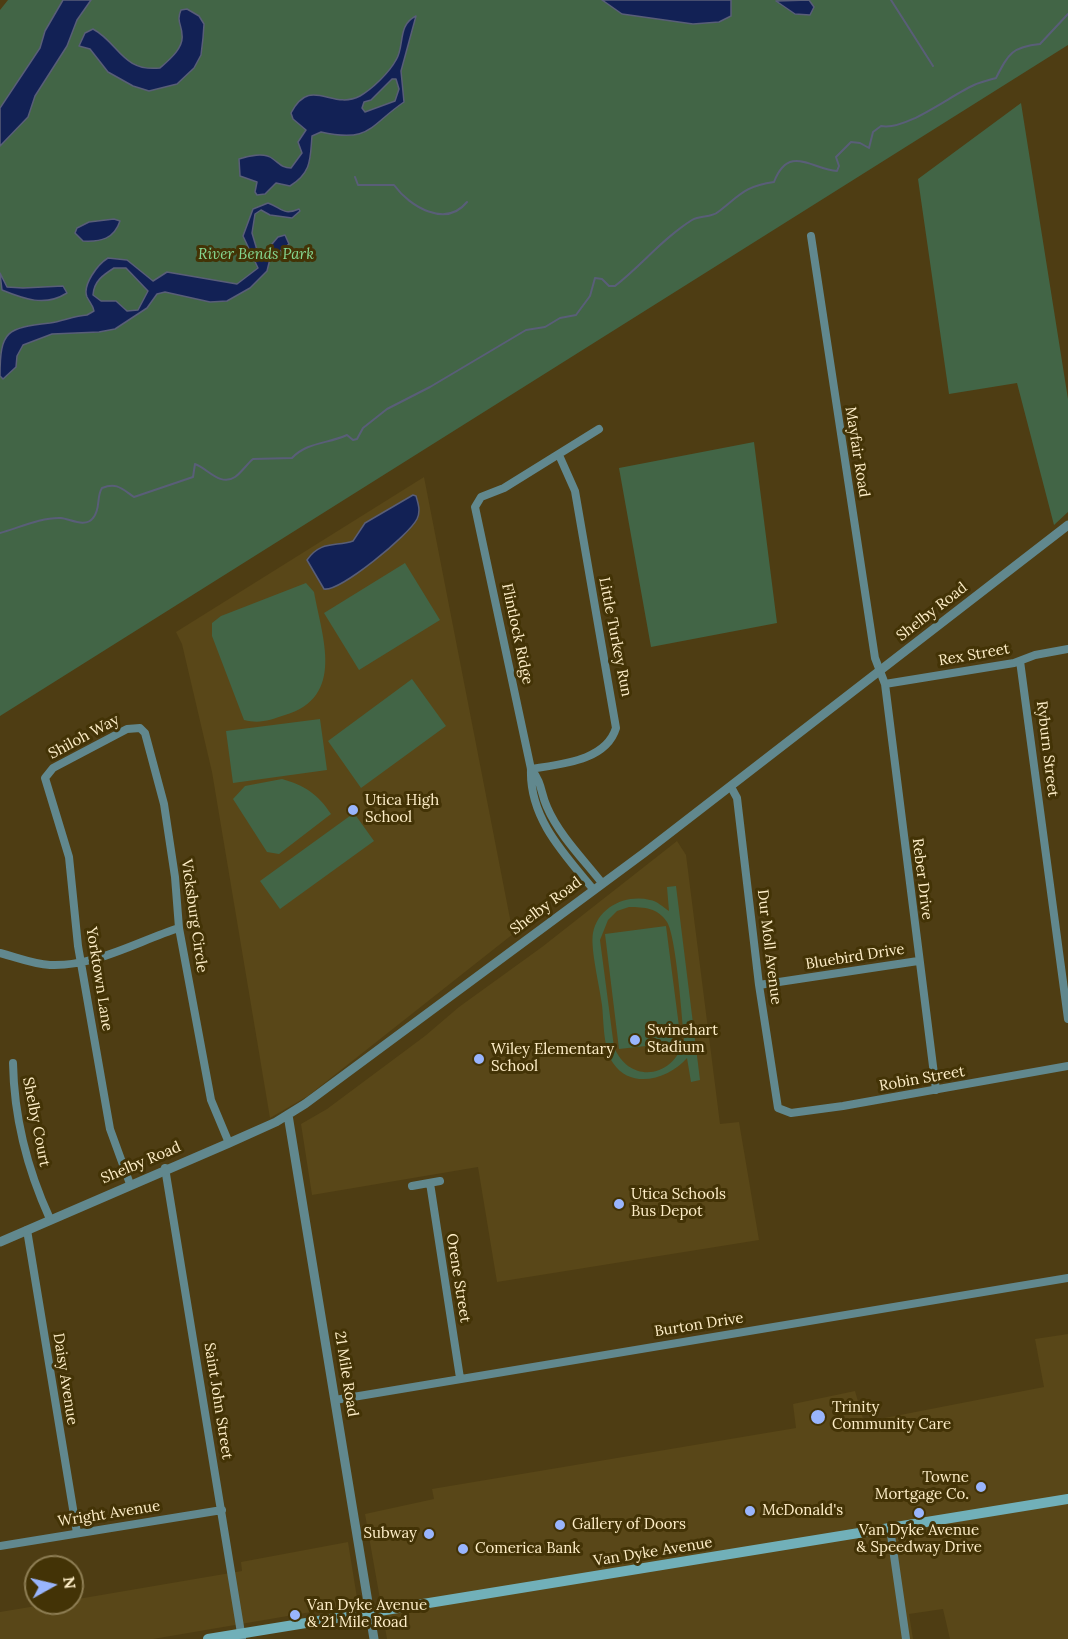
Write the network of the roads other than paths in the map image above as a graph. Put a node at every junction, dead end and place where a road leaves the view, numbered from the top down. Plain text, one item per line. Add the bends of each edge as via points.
1 (811, 236) dead end
2 (599, 429) dead end
3 (559, 455) junction
4 (1068, 525) edge
5 (1068, 649) edge
6 (1020, 661) junction
7 (879, 671) junction
8 (885, 684) junction
9 (140, 728) joint
10 (531, 770) junction
11 (45, 778) joint
12 (731, 787) junction
13 (559, 826) junction
14 (549, 832) junction
15 (602, 883) junction
16 (593, 889) junction
17 (179, 928) junction
18 (0, 953) edge
19 (81, 961) junction
20 (918, 961) junction
21 (759, 986) junction
22 (1067, 1003) edge
23 (1068, 1019) edge
24 (13, 1063) dead end
25 (1068, 1066) edge
26 (936, 1090) junction
27 (780, 1110) joint
28 (288, 1115) junction
29 (229, 1143) junction
30 (165, 1168) junction
31 (440, 1181) dead end
32 (430, 1183) junction
33 (130, 1184) junction
34 (412, 1186) dead end
35 (50, 1219) junction
36 (27, 1230) junction
37 (0, 1242) edge
38 (1068, 1278) edge
39 (459, 1378) junction
40 (335, 1400) junction
41 (1068, 1499) edge
42 (222, 1510) junction
43 (890, 1528) junction
44 (77, 1533) junction
45 (0, 1546) edge
46 (370, 1614) junction
47 (242, 1636) edge
48 (208, 1639) edge
49 (374, 1639) edge
50 (906, 1639) edge

1 - 7 street, Mayfair Road
2 - 3 street
3 - 10 street, Flintlock Ridge via 481,497 475,504
3 - 10 street, Little Turkey Run via 577,501 616,728 600,751
4 - 7 street, Shelby Road
5 - 6 street, Rex Street
6 - 8 street, Rex Street
6 - 22 street, Ryburn Street
7 - 8 street, Reber Drive
7 - 12 street, Shelby Road
8 - 20 street, Reber Drive
9 - 11 street, Shiloh Way via 112,735 53,768
9 - 17 street, Vicksburg Circle via 147,737 162,790
10 - 13 street, Flintlock Ridge via 541,781 546,807
10 - 14 street, Flintlock Ridge via 536,810
11 - 19 street, Yorktown Lane via 69,857
12 - 15 street, Shelby Road
12 - 21 street, Dur Moll Avenue via 737,798
13 - 14 street
13 - 15 street, Flintlock Ridge
14 - 16 street, Flintlock Ridge
15 - 16 street, Shelby Road
16 - 28 street, Shelby Road
17 - 19 street
17 - 29 street, Vicksburg Circle via 211,1100
18 - 19 street via 47,965
19 - 33 street, Yorktown Lane via 110,1129
20 - 21 street, Bluebird Drive
20 - 26 street, Reber Drive
21 - 27 street, Dur Moll Avenue via 775,1103
22 - 23 street, Ryburn Street
24 - 35 street, Shelby Court via 27,1157
25 - 26 street, Robin Street
26 - 27 street, Robin Street via 797,1112
28 - 29 street, Shelby Road
28 - 40 street, 21 Mile Road
29 - 30 street, Shelby Road
30 - 33 street, Shelby Road
30 - 42 street, Saint John Street
31 - 32 street
32 - 34 street
32 - 39 street, Orene Street
33 - 35 street, Shelby Road
35 - 36 street, Shelby Road
36 - 37 street, Shelby Road
36 - 44 street, Daisy Avenue
38 - 39 street, Burton Drive
39 - 40 street, Burton Drive
40 - 46 street, 21 Mile Road
41 - 43 main road, Van Dyke Avenue
42 - 44 street, Wright Avenue
42 - 47 street, Saint John Street
43 - 46 main road, Van Dyke Avenue
43 - 50 street
44 - 45 street, Wright Avenue
46 - 47 main road, Van Dyke Avenue
46 - 49 street, 21 Mile Road
47 - 48 main road, Van Dyke Avenue

